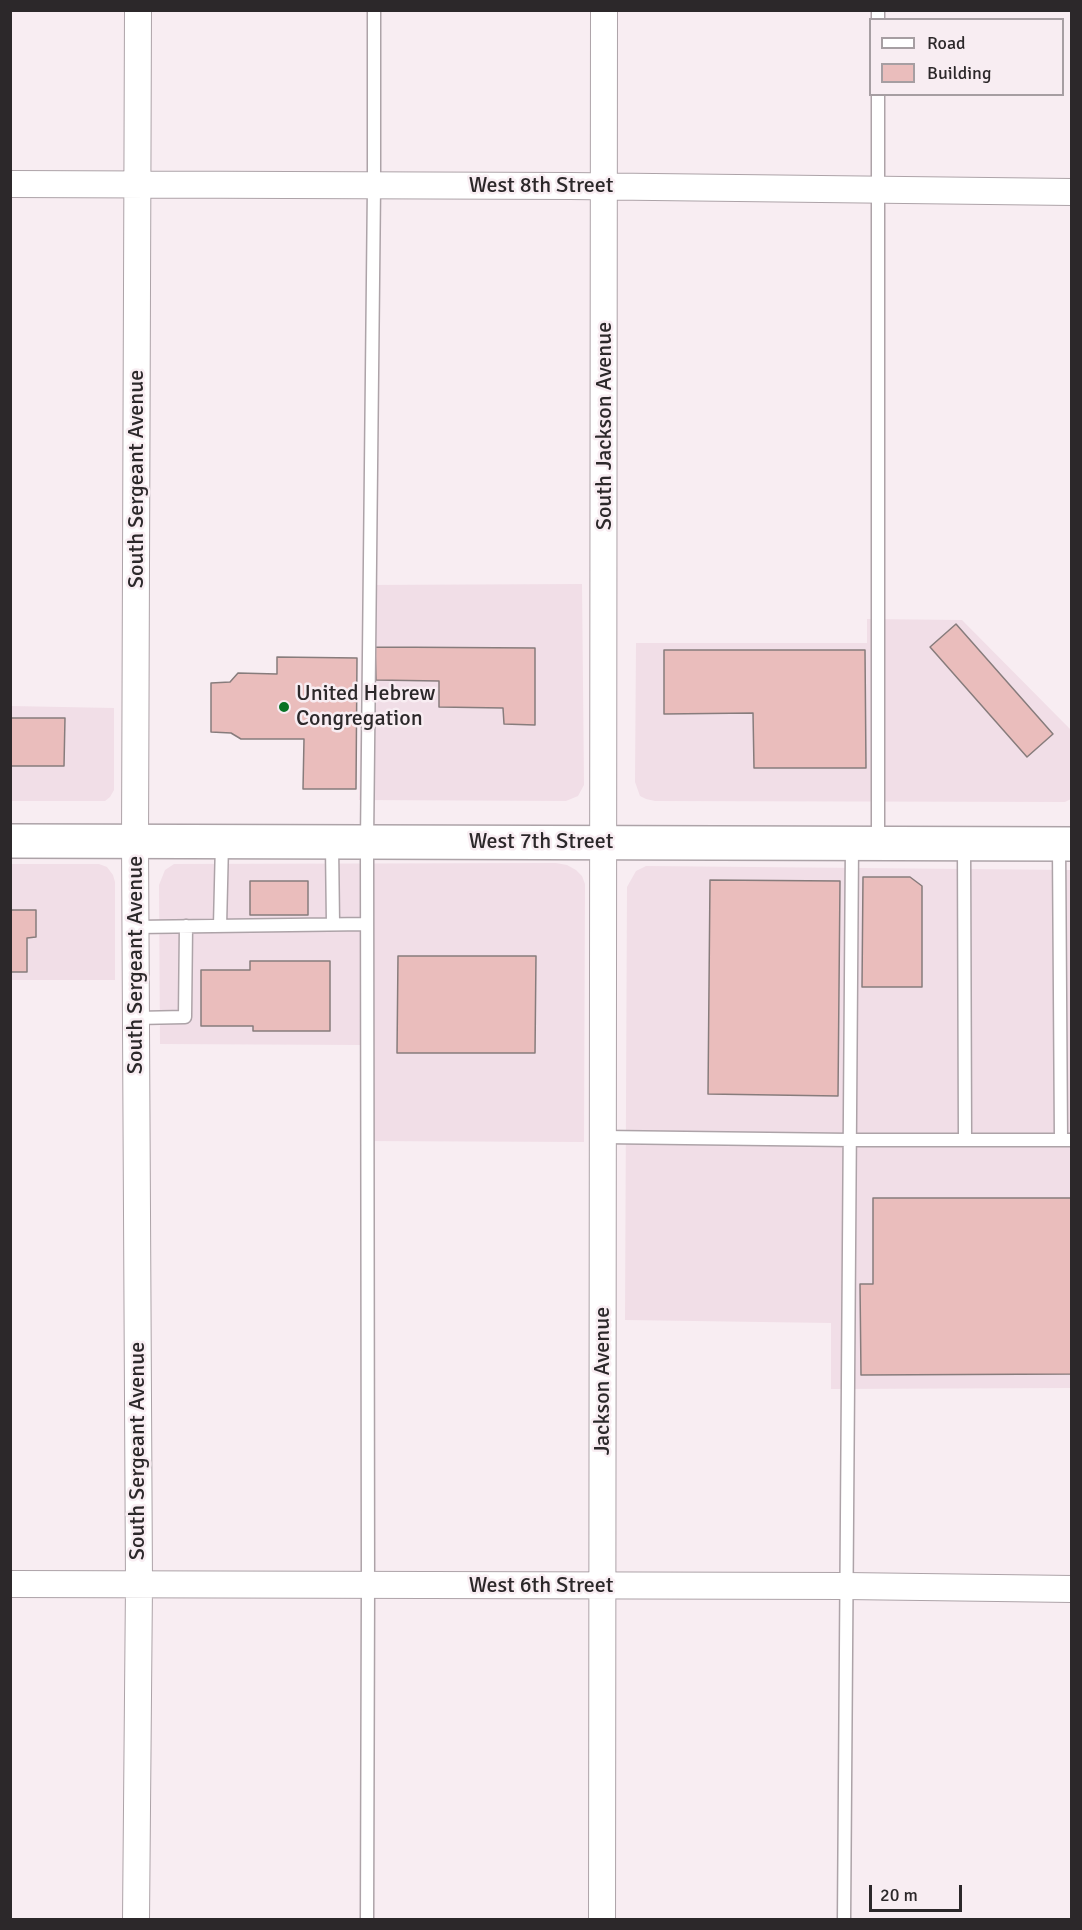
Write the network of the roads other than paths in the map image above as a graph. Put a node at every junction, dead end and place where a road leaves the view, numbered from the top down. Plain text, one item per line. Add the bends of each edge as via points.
1 (138, 10) edge
2 (374, 10) edge
3 (604, 10) edge
4 (878, 96) edge
5 (10, 184) edge
6 (138, 184) junction
7 (374, 186) junction
8 (605, 186) junction
9 (878, 190) junction
10 (1071, 192) edge
11 (10, 841) edge
12 (135, 841) junction
13 (222, 841) junction
14 (332, 842) junction
15 (367, 842) junction
16 (605, 842) junction
17 (865, 843) junction
18 (964, 843) junction
19 (1065, 844) edge
20 (333, 924) junction
21 (367, 924) junction
22 (186, 926) junction
23 (220, 926) junction
24 (136, 927) junction
25 (136, 1018) junction
26 (603, 1137) junction
27 (850, 1140) junction
28 (965, 1140) junction
29 (1066, 1140) edge
30 (10, 1584) edge
31 (139, 1584) junction
32 (369, 1585) junction
33 (602, 1586) junction
34 (846, 1586) junction
35 (1071, 1589) edge
36 (136, 1920) edge
37 (367, 1920) edge
38 (602, 1920) edge
39 (844, 1920) edge

1 - 6 street, South Sergeant Avenue
2 - 7 lane
3 - 8 street, South Jackson Avenue
4 - 9 lane
5 - 6 street, West 8th Street
6 - 7 street, West 8th Street
6 - 12 street, South Sergeant Avenue
7 - 8 street, West 8th Street
7 - 15 lane
8 - 9 street, West 8th Street
8 - 16 street, South Jackson Avenue
9 - 10 street, West 8th Street
9 - 17 lane
11 - 12 main road, West 7th Street
12 - 13 main road, West 7th Street
12 - 24 street, South Sergeant Avenue
13 - 14 main road, West 7th Street
13 - 23 lane
14 - 15 main road, West 7th Street
14 - 20 lane
15 - 16 main road, West 7th Street
15 - 21 lane
16 - 17 main road, West 7th Street
16 - 26 street, Jackson Avenue
17 - 18 main road, West 7th Street
17 - 27 lane
18 - 19 main road, West 7th Street
18 - 28 lane
19 - 29 lane
20 - 21 lane
20 - 23 lane
21 - 32 lane
22 - 23 lane
22 - 24 lane
22 - 25 lane via 185,1017
24 - 25 street, South Sergeant Avenue
25 - 31 street, South Sergeant Avenue
26 - 27 lane
26 - 33 street, Jackson Avenue
27 - 28 lane
27 - 34 lane
28 - 29 lane
30 - 31 street, West 6th Street
31 - 32 street, West 6th Street
31 - 36 street, South Sergeant Avenue
32 - 33 street, West 6th Street
32 - 37 lane
33 - 34 street, West 6th Street
33 - 38 street, Jackson Avenue
34 - 35 street, West 6th Street
34 - 39 lane

